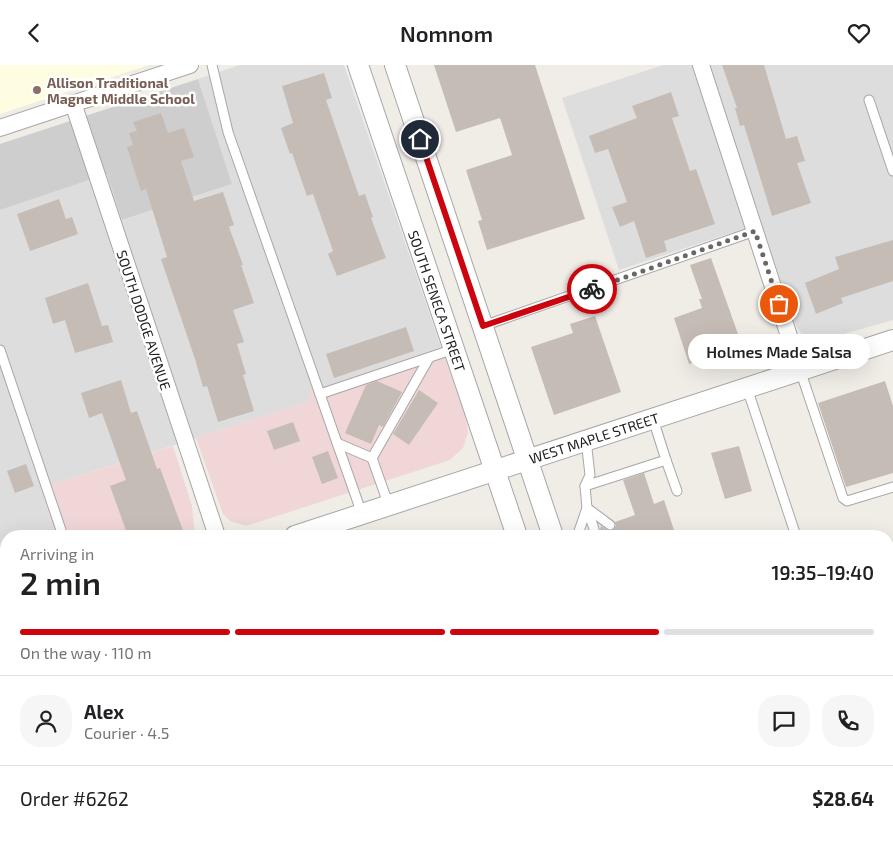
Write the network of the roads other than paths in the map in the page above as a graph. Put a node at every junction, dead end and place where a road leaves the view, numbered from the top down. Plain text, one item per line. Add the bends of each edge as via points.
1 (190, 65) edge
2 (212, 65) edge
3 (358, 65) edge
4 (395, 65) edge
5 (701, 65) edge
6 (870, 100) dead end
7 (73, 103) junction
8 (0, 127) edge
9 (893, 171) edge
10 (755, 231) junction
11 (483, 326) junction
12 (893, 340) edge
13 (454, 349) junction
14 (0, 350) edge
15 (429, 358) junction
16 (800, 370) junction
17 (747, 388) junction
18 (320, 394) junction
19 (653, 419) junction
20 (586, 440) junction
21 (337, 443) junction
22 (372, 457) junction
23 (528, 460) junction
24 (666, 460) junction
25 (495, 470) junction
26 (585, 486) junction
27 (893, 487) edge
28 (677, 491) dead end
29 (388, 506) junction
30 (587, 507) junction
31 (362, 514) junction
32 (610, 525) dead end
33 (594, 529) dead end
34 (61, 530) edge
35 (215, 530) edge
36 (313, 530) edge
37 (515, 530) edge
38 (551, 530) edge
39 (579, 530) edge
40 (794, 530) edge

1 - 7 street
2 - 18 lane via 228,132
3 - 13 street, SOUTH SENECA STREET
4 - 11 street
5 - 10 street
6 - 9 lane
7 - 8 street
7 - 35 street, SOUTH DODGE AVENUE
10 - 11 lane
10 - 16 street
11 - 23 street
12 - 16 street, WEST MAPLE STREET
13 - 15 lane
13 - 25 street, SOUTH SENECA STREET
14 - 34 lane
15 - 18 lane
15 - 22 lane
16 - 17 street, WEST MAPLE STREET
16 - 27 lane via 843,498 847,501
17 - 19 street, WEST MAPLE STREET
17 - 40 lane
18 - 21 lane
19 - 20 street, WEST MAPLE STREET
19 - 24 lane
20 - 23 street, WEST MAPLE STREET
20 - 26 lane via 590,475
21 - 22 lane
21 - 31 lane
22 - 29 lane
23 - 25 street, WEST MAPLE STREET
23 - 38 street
24 - 26 lane
24 - 28 lane
25 - 29 street, WEST MAPLE STREET
25 - 37 street, SOUTH SENECA STREET
26 - 30 lane
29 - 31 street, WEST MAPLE STREET
30 - 32 lane
30 - 33 lane
30 - 39 lane
31 - 36 street, WEST MAPLE STREET

